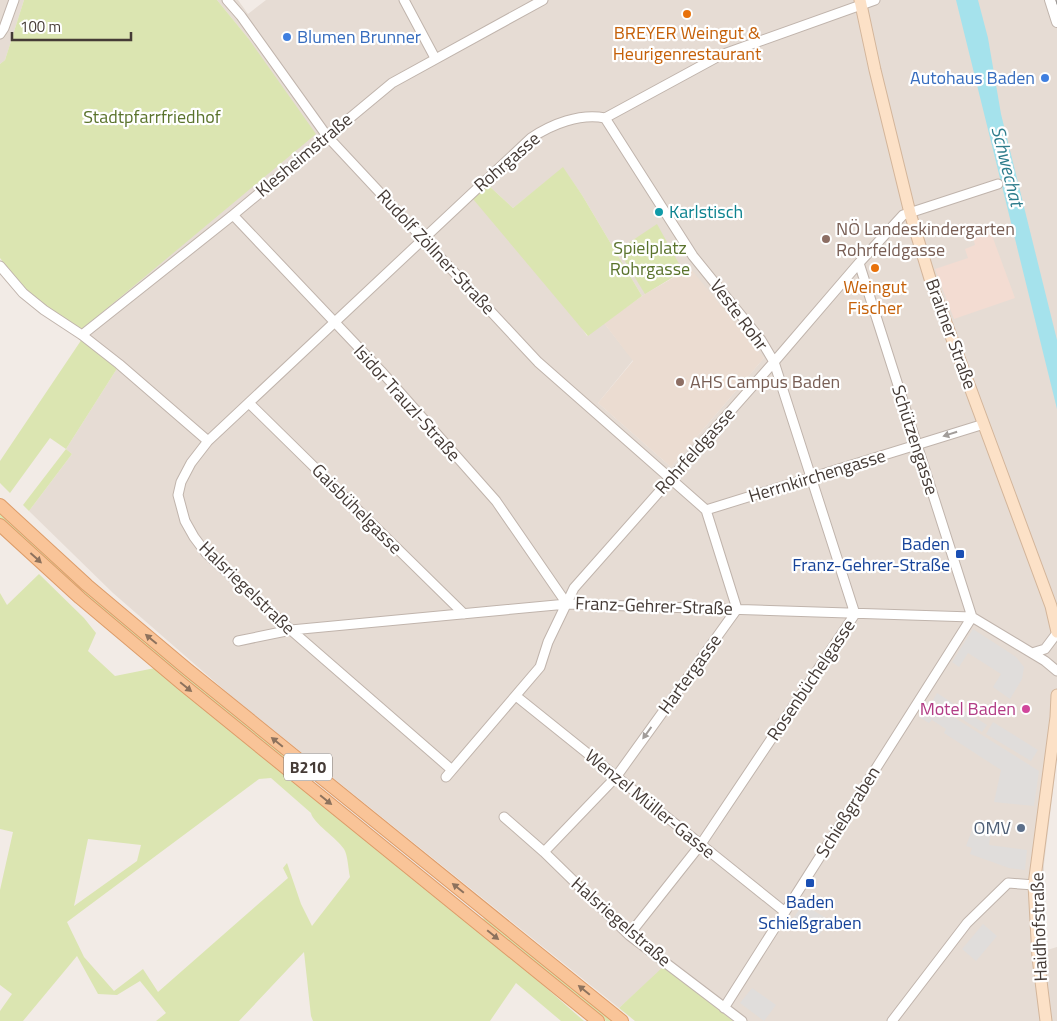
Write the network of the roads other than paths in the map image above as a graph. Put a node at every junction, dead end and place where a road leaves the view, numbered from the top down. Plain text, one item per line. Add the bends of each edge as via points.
1 (14, 0) edge
2 (227, 0) edge
3 (404, 0) edge
4 (544, 0) edge
5 (875, 0) edge
6 (1050, 0) edge
7 (860, 2) edge
8 (1057, 22) edge
9 (0, 34) edge
10 (435, 58) junction
11 (605, 118) junction
12 (327, 136) junction
13 (998, 184) dead end
14 (910, 213) junction
15 (233, 215) junction
16 (423, 238) junction
17 (859, 263) junction
18 (0, 266) edge
19 (333, 322) junction
20 (82, 335) junction
21 (774, 362) junction
22 (249, 403) junction
23 (984, 424) junction
24 (208, 441) junction
25 (916, 445) junction
26 (812, 476) junction
27 (672, 478) junction
28 (0, 505) edge
29 (706, 510) junction
30 (0, 525) edge
31 (567, 604) junction
32 (737, 609) junction
33 (464, 614) junction
34 (855, 614) junction
35 (972, 617) junction
36 (291, 630) junction
37 (1057, 632) edge
38 (238, 641) dead end
39 (1032, 654) junction
40 (1057, 671) edge
41 (1057, 695) edge
42 (516, 696) junction
43 (1057, 744) edge
44 (1050, 755) junction
45 (449, 774) joint
46 (616, 777) junction
47 (504, 817) dead end
48 (701, 844) junction
49 (544, 852) junction
50 (1034, 885) junction
51 (785, 912) junction
52 (630, 935) junction
53 (724, 1008) junction
54 (598, 1021) edge
55 (622, 1021) edge
56 (742, 1021) edge
57 (892, 1021) edge
58 (1046, 1021) edge

1 - 9 street
2 - 12 street, Rudolf Zöllner-Straße
3 - 10 street
4 - 10 street, Klesheimstraße
5 - 7 street, Rohrgasse
6 - 8 street
7 - 11 street, Rohrgasse via 721,55
7 - 14 main road, Braitner Straße
10 - 12 street, Klesheimstraße via 392,83
11 - 16 street, Rohrgasse via 568,120 546,128 531,138
11 - 21 street, Veste Rohr via 693,256 761,340
12 - 15 street, Klesheimstraße
12 - 16 street, Rudolf Zöllner-Straße
13 - 14 street, Rohrfeldgasse
14 - 17 street, Rohrfeldgasse via 903,215
14 - 23 main road, Braitner Straße via 931,282
15 - 19 street, Isidor Trauzl-Straße
15 - 20 street, Klesheimstraße
16 - 19 street, Rohrgasse
16 - 27 street, Rudolf Zöllner-Straße via 538,362
17 - 21 street, Rohrfeldgasse
17 - 25 street, Schützengasse
18 - 20 street via 23,293
19 - 22 street, Rohrgasse
19 - 31 street, Isidor Trauzl-Straße via 496,502
20 - 24 street
21 - 26 street, Rosenbüchelgasse
21 - 27 street, Rohrfeldgasse
22 - 24 street, Rohrgasse
22 - 33 street, Gaisbühelgasse
23 -> 25 street, Herrnkirchengasse
23 - 37 main road, Braitner Straße via 1051,606
24 - 36 street, Halsriegelstraße via 191,464 178,495 185,521 206,553
25 - 26 street, Herrnkirchengasse
25 - 35 street, Schützengasse
26 - 29 street, Herrnkirchengasse
26 - 34 street, Rosenbüchelgasse
27 - 29 street
27 - 31 street, Rohrfeldgasse via 574,588
55 -> 28 main road, B210 via 179,662 87,585
29 - 32 street
30 -> 54 main road, B210 via 167,671
31 - 32 street, Franz-Gehrer-Straße
31 - 33 street, Franz-Gehrer-Straße
31 - 42 street, Rohrfeldgasse via 540,667
32 - 34 street, Franz-Gehrer-Straße
32 -> 46 street, Hartergasse
33 - 36 street, Franz-Gehrer-Straße
34 - 35 street, Franz-Gehrer-Straße
34 - 48 street, Rosenbüchelgasse
35 - 39 street
35 - 51 street, Schießgraben
36 - 38 street, Franz-Gehrer-Straße
36 - 45 street, Halsriegelstraße
37 - 39 street, Braitner Straße via 1045,649
39 - 40 street
41 - 44 main road
42 - 45 street, Rohrfeldgasse
42 - 46 street, Wenzel Müller-Gasse
43 - 44 street, Haidhofstraße
44 - 50 main road, Haidhofstraße
46 - 48 street, Wenzel Müller-Gasse
46 - 49 street, Hartergasse
47 - 49 street, Halsriegelstraße
48 - 51 street, Wenzel Müller-Gasse
48 - 52 street, Rosenbüchelgasse
49 - 52 street, Halsriegelstraße
50 - 57 street via 1008,883 967,923
50 - 58 main road, Haidhofstraße
51 - 53 street, Schießgraben
52 - 53 street, Halsriegelstraße
53 - 56 street, Halsriegelstraße

